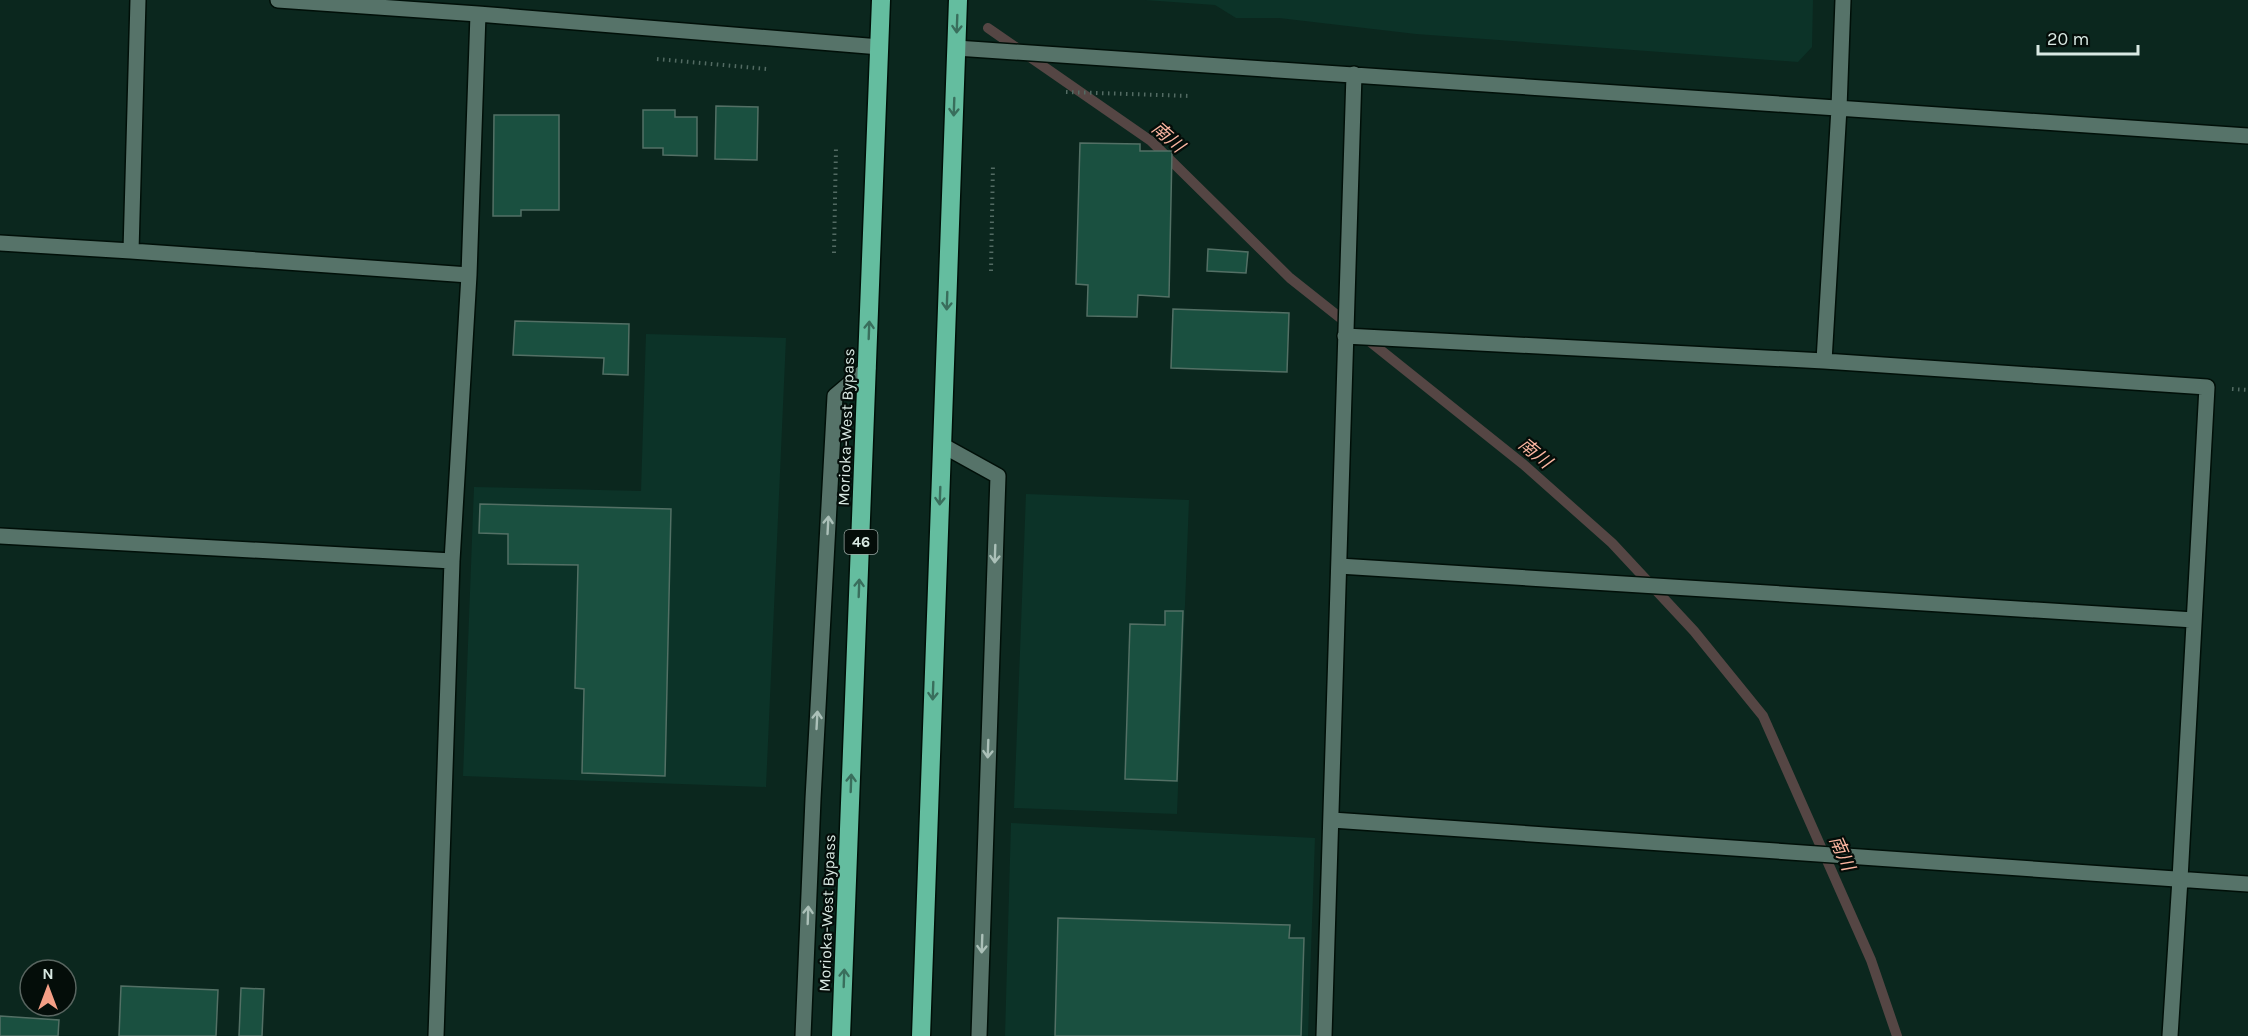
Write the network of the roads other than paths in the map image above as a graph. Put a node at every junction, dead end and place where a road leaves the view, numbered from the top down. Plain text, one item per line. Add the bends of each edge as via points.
1 (138, 0) edge
2 (278, 0) edge
3 (881, 0) edge
4 (958, 0) edge
5 (1843, 0) edge
6 (399, 4) edge
7 (478, 14) junction
8 (880, 47) junction
9 (956, 48) junction
10 (1354, 74) junction
11 (1839, 108) junction
12 (2248, 136) edge
13 (0, 243) edge
14 (131, 251) junction
15 (469, 275) junction
16 (1345, 336) junction
17 (1824, 361) junction
18 (868, 368) junction
19 (942, 445) junction
20 (0, 536) edge
21 (452, 561) junction
22 (1339, 566) junction
23 (2194, 620) junction
24 (1332, 820) junction
25 (2180, 879) junction
26 (2248, 884) edge
27 (436, 1036) edge
28 (803, 1036) edge
29 (841, 1036) edge
30 (921, 1036) edge
31 (979, 1036) edge
32 (1324, 1036) edge
33 (2170, 1036) edge

1 - 14 street
2 - 6 street
3 - 8 highway, Morioka-West Bypass / 46
4 -> 9 highway
5 - 11 street
6 - 7 street
7 - 8 street
7 - 15 street
18 -> 8 highway, Morioka-West Bypass / 46
9 - 10 street
9 -> 19 highway
10 - 11 street
10 - 16 street
11 - 12 street
11 - 17 street
13 - 14 street
14 - 15 street
15 - 21 street
16 - 17 street
16 - 22 street
17 - 23 street via 2207,387
28 -> 18 street via 835,396
29 -> 18 highway, Morioka-West Bypass / 46
19 -> 30 highway
19 -> 31 street via 998,476
20 - 21 street
21 - 27 street
22 - 23 street
22 - 24 street
23 - 25 street
24 - 25 street
24 - 32 street
25 - 26 street
25 - 33 street

